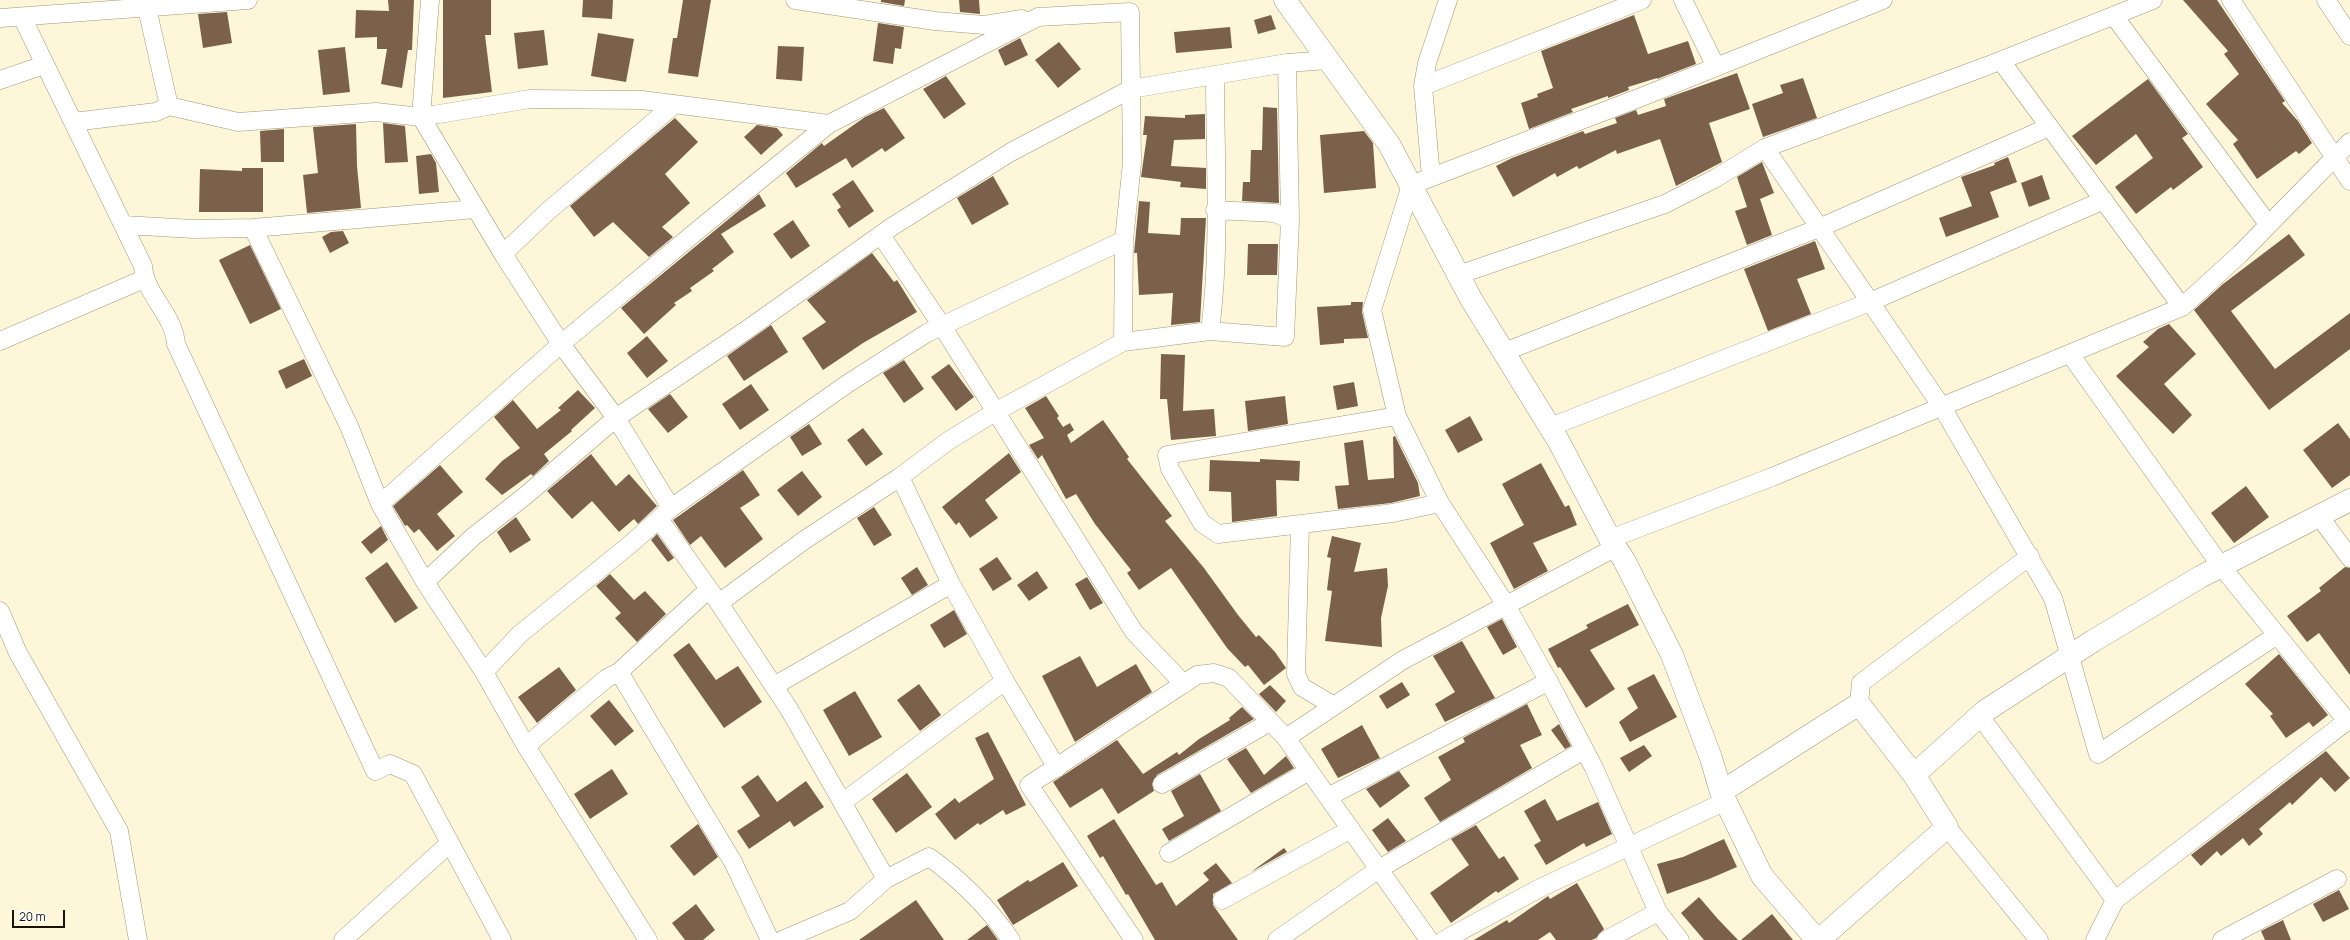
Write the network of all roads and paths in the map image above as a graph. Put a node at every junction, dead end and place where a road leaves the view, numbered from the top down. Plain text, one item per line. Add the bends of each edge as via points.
1 (252, 0) edge
2 (430, 0) edge
3 (795, 0) edge
4 (1285, 0) edge
5 (1448, 0) edge
6 (1642, 0) edge
7 (1683, 0) edge
8 (1883, 0) edge
9 (2154, 0) edge
10 (2231, 0) edge
11 (2326, 0) edge
12 (147, 8) junction
13 (22, 16) junction
14 (1038, 16) junction
15 (2114, 16) junction
16 (0, 18) edge
17 (2350, 36) edge
18 (1328, 60) junction
19 (2001, 61) junction
20 (1287, 63) junction
21 (44, 65) junction
22 (1716, 67) junction
23 (1215, 75) junction
24 (0, 80) edge
25 (1423, 86) junction
26 (1131, 89) junction
27 (675, 104) junction
28 (169, 106) junction
29 (421, 117) junction
30 (73, 122) junction
31 (828, 124) junction
32 (2049, 127) junction
33 (2350, 142) edge
34 (1765, 148) junction
35 (2333, 158) junction
36 (1431, 177) junction
37 (2350, 181) edge
38 (1411, 185) junction
39 (2104, 200) junction
40 (476, 209) junction
41 (1215, 210) junction
42 (1290, 220) junction
43 (2268, 224) junction
44 (124, 225) junction
45 (253, 228) junction
46 (1819, 228) junction
47 (881, 235) junction
48 (1124, 240) junction
49 (503, 254) junction
50 (1458, 275) junction
51 (144, 280) junction
52 (1870, 302) junction
53 (2182, 307) junction
54 (942, 326) junction
55 (1210, 331) junction
56 (0, 341) edge
57 (1123, 342) junction
58 (561, 344) junction
59 (1504, 352) junction
60 (2070, 354) junction
61 (1942, 407) junction
62 (995, 412) junction
63 (1397, 416) junction
64 (616, 418) junction
65 (1550, 427) junction
66 (900, 477) junction
67 (2350, 500) edge
68 (1440, 502) junction
69 (380, 504) junction
70 (665, 514) junction
71 (2319, 516) junction
72 (1300, 524) junction
73 (1613, 543) junction
74 (2030, 556) junction
75 (2350, 558) edge
76 (2221, 566) junction
77 (425, 582) junction
78 (951, 584) junction
79 (714, 596) junction
80 (1506, 604) junction
81 (0, 611) edge
82 (2277, 635) junction
83 (2069, 656) junction
84 (484, 672) junction
85 (619, 672) junction
86 (1005, 681) junction
87 (1549, 681) junction
88 (1184, 684) junction
89 (774, 686) junction
90 (1859, 704) junction
91 (1334, 706) junction
92 (1980, 716) junction
93 (1270, 722) junction
94 (1286, 738) junction
95 (526, 746) junction
96 (1584, 750) junction
97 (1057, 768) junction
98 (1309, 771) junction
99 (1914, 775) junction
100 (1162, 784) dead end
101 (1724, 796) junction
102 (1328, 797) junction
103 (843, 802) junction
104 (1947, 827) junction
105 (1351, 829) junction
106 (450, 843) junction
107 (1628, 847) junction
108 (1169, 853) dead end
109 (1379, 869) junction
110 (886, 879) junction
111 (2337, 879) dead end
112 (1222, 900) dead end
113 (2115, 900) junction
114 (1658, 912) junction
115 (138, 940) edge
116 (343, 940) edge
117 (502, 940) edge
118 (648, 940) edge
119 (770, 940) edge
120 (782, 940) edge
121 (1010, 940) edge
122 (1134, 940) edge
123 (1277, 940) edge
124 (1429, 940) edge
125 (1444, 940) edge
126 (1606, 940) edge
127 (1680, 940) edge
128 (1818, 940) edge
129 (2039, 940) edge
130 (2095, 940) edge
131 (2222, 940) edge

1 - 12 street
2 - 29 street
3 - 14 street via 898,16 984,25
4 - 18 street
5 - 25 street
6 - 25 street
7 - 22 street
8 - 22 street
9 - 15 street
10 - 35 street
11 - 17 street
12 - 13 street
12 - 28 street
13 - 16 street
13 - 21 street
14 - 26 street via 1130,12
14 - 31 street
15 - 19 street
15 - 43 street
18 - 20 street
18 - 38 street via 1389,144
19 - 32 street
19 - 34 street
20 - 23 street
20 - 42 street
21 - 24 street
21 - 30 street
22 - 36 street
23 - 26 street
23 - 41 street
25 - 36 street
26 - 47 street via 1011,152
26 - 48 street via 1132,164
27 - 29 street via 642,100 530,99
27 - 31 street
27 - 49 street via 548,211
28 - 29 street via 238,122 376,112
28 - 30 street via 156,112
29 - 40 street
30 - 44 street
31 - 58 street
32 - 39 street
32 - 46 street
33 - 35 street
34 - 46 street
34 - 50 street via 1716,178 1665,204
35 - 37 street
35 - 43 street
36 - 38 street
38 - 50 street
38 - 63 street via 1372,310
39 - 52 street
39 - 53 street
40 - 45 street
40 - 49 street
41 - 42 street via 1275,213
41 - 55 street via 1214,304
42 - 55 street via 1285,337
43 - 53 street via 2240,254
44 - 45 street
44 - 51 street via 143,266
45 - 69 street via 348,426
46 - 52 street
46 - 59 street
47 - 54 street
47 - 64 street
48 - 54 street
48 - 57 street
49 - 58 street
50 - 59 street
51 - 56 street
51 - 106 street via 175,330 176,344 375,771 390,764 413,774
52 - 61 street
52 - 65 street
53 - 60 street
54 - 62 street
54 - 70 street via 847,384
55 - 57 street
57 - 62 street
58 - 64 street
58 - 69 street
59 - 65 street
60 - 61 street
60 - 76 street
61 - 73 street
61 - 74 street
62 - 66 street via 948,441
62 - 88 street via 1134,632
63 - 68 street
63 - 72 street via 1167,455 1170,469 1202,523 1218,534
64 - 70 street
64 - 77 street via 526,496 474,536
65 - 73 street
66 - 78 street
66 - 79 street
67 - 71 street
68 - 72 street via 1393,513
68 - 80 street
69 - 77 street
70 - 79 street
70 - 84 street via 520,634
71 - 75 street
71 - 76 street
72 - 91 street via 1296,674 1302,687
73 - 80 street
73 - 101 street via 1672,655
74 - 83 street via 2053,598
74 - 90 street via 1861,683
76 - 82 street
76 - 83 street via 2144,608
77 - 84 street
78 - 86 street
78 - 89 street
79 - 85 street
79 - 89 street
80 - 87 street
80 - 91 street via 1403,660
81 - 115 street via 18,653 119,831
82 - 83 street via 2098,754
82 - 113 street via 2348,721
83 - 92 street
84 - 95 street
85 - 95 street via 607,678
85 - 119 street via 733,862
86 - 97 street
86 - 103 street
87 - 96 street
87 - 102 street
88 - 93 street via 1197,675 1214,673 1229,678
88 - 97 street
89 - 103 street
90 - 99 street
90 - 101 street
91 - 94 street
92 - 99 street
92 - 113 street
93 - 94 street
93 - 100 street
94 - 98 street
95 - 118 street
96 - 107 street
96 - 109 street
97 - 122 street via 1030,786
98 - 102 street
98 - 108 street
99 - 104 street
101 - 107 street
101 - 128 street via 1762,876
102 - 105 street
103 - 110 street
104 - 128 street
104 - 129 street
105 - 109 street
105 - 112 street
106 - 116 street
106 - 117 street
107 - 114 street
107 - 125 street via 1538,889
109 - 123 street
109 - 124 street
110 - 120 street via 850,912
110 - 121 street via 929,857 954,875 993,915
111 - 131 street
113 - 130 street
114 - 126 street
114 - 127 street

